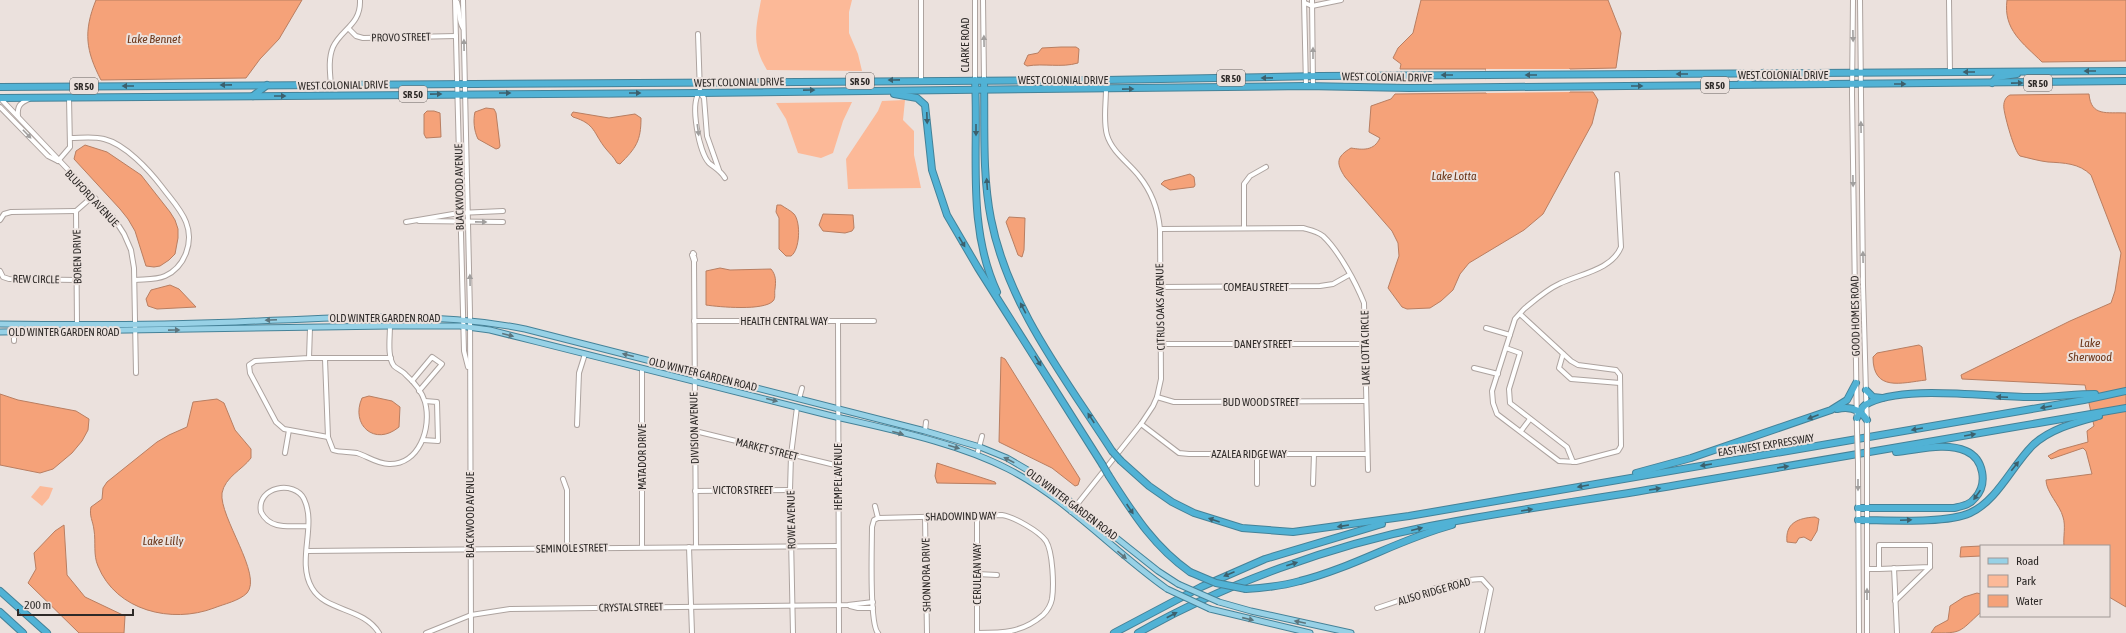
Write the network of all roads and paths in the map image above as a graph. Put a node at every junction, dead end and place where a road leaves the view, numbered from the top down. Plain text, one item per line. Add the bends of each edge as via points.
1 (360, 0) edge
2 (455, 0) edge
3 (463, 0) edge
4 (921, 0) edge
5 (974, 0) edge
6 (983, 0) edge
7 (1311, 0) edge
8 (1341, 0) edge
9 (1853, 0) edge
10 (1860, 0) edge
11 (1949, 0) edge
12 (1304, 1) edge
13 (1312, 6) junction
14 (464, 28) junction
15 (349, 29) junction
16 (698, 34) dead end
17 (456, 36) junction
18 (2036, 71) junction
19 (2126, 71) edge
20 (1853, 72) junction
21 (1861, 72) junction
22 (1950, 72) junction
23 (1763, 73) junction
24 (1614, 74) junction
25 (1622, 74) junction
26 (1313, 77) junction
27 (1306, 78) junction
28 (921, 80) junction
29 (975, 80) junction
30 (984, 80) junction
31 (1104, 80) junction
32 (1120, 80) junction
33 (699, 82) junction
34 (2126, 82) edge
35 (1992, 83) junction
36 (457, 84) junction
37 (465, 84) junction
38 (1852, 84) junction
39 (1861, 84) junction
40 (267, 85) junction
41 (331, 85) junction
42 (1736, 85) junction
43 (1306, 86) junction
44 (1314, 86) junction
45 (1614, 86) junction
46 (1622, 86) junction
47 (0, 87) edge
48 (1106, 89) junction
49 (984, 90) junction
50 (1089, 90) junction
51 (875, 91) junction
52 (976, 91) junction
53 (457, 93) junction
54 (466, 93) junction
55 (700, 93) junction
56 (253, 96) junction
57 (0, 98) edge
58 (30, 98) junction
59 (70, 98) junction
60 (0, 107) edge
61 (18, 116) junction
62 (70, 138) junction
63 (58, 161) junction
64 (1266, 167) dead end
65 (719, 170) junction
66 (1617, 174) dead end
67 (725, 178) dead end
68 (92, 197) junction
69 (76, 211) junction
70 (503, 211) dead end
71 (459, 213) junction
72 (468, 213) junction
73 (0, 220) edge
74 (460, 222) junction
75 (468, 222) junction
76 (503, 222) dead end
77 (1244, 228) junction
78 (1160, 229) junction
79 (1854, 235) junction
80 (1862, 235) junction
81 (694, 254) dead end
82 (0, 271) edge
83 (1349, 275) junction
84 (77, 280) junction
85 (135, 280) junction
86 (1855, 283) junction
87 (1863, 284) junction
88 (1160, 287) junction
89 (1002, 304) junction
90 (1520, 314) junction
91 (310, 318) junction
92 (463, 319) junction
93 (470, 319) junction
94 (694, 321) junction
95 (838, 321) junction
96 (874, 321) dead end
97 (135, 323) junction
98 (0, 324) edge
99 (14, 324) junction
100 (77, 324) junction
101 (390, 326) junction
102 (464, 327) junction
103 (470, 327) junction
104 (310, 328) junction
105 (1486, 328) dead end
106 (135, 331) junction
107 (0, 332) edge
108 (14, 332) junction
109 (1510, 335) junction
110 (14, 341) dead end
111 (1161, 344) junction
112 (1366, 344) junction
113 (1506, 348) junction
114 (585, 354) junction
115 (1563, 354) junction
116 (309, 358) junction
117 (391, 358) junction
118 (325, 359) junction
119 (642, 368) junction
120 (1474, 368) dead end
121 (693, 372) junction
122 (136, 373) dead end
123 (469, 373) junction
124 (1498, 374) junction
125 (693, 380) junction
126 (412, 381) junction
127 (1620, 383) junction
128 (1856, 383) junction
129 (802, 388) dead end
130 (1866, 390) junction
131 (419, 391) junction
132 (2126, 391) edge
133 (1157, 397) junction
134 (2083, 397) junction
135 (1883, 398) junction
136 (799, 399) junction
137 (425, 401) junction
138 (1366, 401) junction
139 (1866, 404) junction
140 (797, 407) junction
141 (2126, 408) edge
142 (838, 409) junction
143 (1831, 410) junction
144 (1858, 413) junction
145 (2088, 416) junction
146 (838, 417) junction
147 (1530, 419) junction
148 (1867, 420) junction
149 (926, 422) dead end
150 (1141, 424) junction
151 (577, 425) dead end
152 (289, 430) junction
153 (695, 431) junction
154 (925, 431) junction
155 (1521, 431) junction
156 (982, 436) dead end
157 (328, 437) junction
158 (423, 440) junction
159 (980, 447) junction
160 (285, 453) dead end
161 (1257, 454) junction
162 (1314, 454) junction
163 (1367, 454) junction
164 (791, 455) junction
165 (977, 455) junction
166 (1849, 456) junction
167 (1573, 462) junction
168 (839, 466) junction
169 (1368, 470) dead end
170 (563, 479) dead end
171 (1622, 479) junction
172 (1257, 484) dead end
173 (1313, 484) dead end
174 (790, 490) junction
175 (695, 491) junction
176 (875, 506) dead end
177 (1076, 506) junction
178 (1858, 508) junction
179 (1867, 508) junction
180 (1071, 512) junction
181 (977, 516) junction
182 (1409, 516) junction
183 (1488, 516) junction
184 (925, 517) junction
185 (878, 518) junction
186 (1858, 520) junction
187 (1867, 520) junction
188 (307, 526) junction
189 (838, 546) junction
190 (642, 547) junction
191 (689, 547) junction
192 (696, 547) junction
193 (792, 547) junction
194 (567, 548) junction
195 (470, 550) junction
196 (306, 551) junction
197 (1930, 567) junction
198 (1894, 568) junction
199 (1879, 569) junction
200 (1867, 571) junction
201 (1859, 572) junction
202 (977, 574) junction
203 (997, 575) dead end
204 (0, 591) edge
205 (1894, 601) junction
206 (873, 602) junction
207 (839, 605) junction
208 (848, 605) junction
209 (792, 606) junction
210 (692, 607) junction
211 (873, 608) junction
212 (1377, 608) dead end
213 (0, 612) edge
214 (471, 615) junction
215 (1340, 632) edge
216 (23, 633) edge
217 (47, 633) edge
218 (379, 633) edge
219 (426, 633) edge
220 (471, 633) edge
221 (692, 633) edge
222 (793, 633) edge
223 (839, 633) edge
224 (878, 633) edge
225 (927, 633) edge
226 (977, 633) edge
227 (1114, 633) edge
228 (1138, 633) edge
229 (1310, 633) edge
230 (1352, 633) edge
231 (1482, 633) edge
232 (1859, 633) edge
233 (1867, 633) edge
234 (1897, 633) edge

1 - 15 street via 359,13
2 - 14 street
2 - 17 street, BLACKWOOD AVENUE
3 - 14 street, BLACKWOOD AVENUE
4 - 28 street
5 - 29 street, CLARKE ROAD
30 -> 6 street, CLARKE ROAD
7 - 12 street
7 - 13 street
8 - 13 street
9 -> 20 street, GOOD HOMES ROAD
10 - 21 street, GOOD HOMES ROAD
11 - 22 street
12 - 13 street
12 - 27 street
26 -> 13 street
37 -> 14 street, BLACKWOOD AVENUE
15 - 17 street, PROVO STREET via 356,36 363,38
15 - 41 street via 333,48
16 - 33 street
17 - 36 street, BLACKWOOD AVENUE
19 -> 18 highway, WEST COLONIAL DRIVE / SR 50
18 -> 22 highway, WEST COLONIAL DRIVE / SR 50
18 - 35 highway via 1997,77
20 - 21 highway, WEST COLONIAL DRIVE / SR 50
20 - 23 highway, WEST COLONIAL DRIVE / SR 50
20 - 38 street, GOOD HOMES ROAD
21 - 22 highway, WEST COLONIAL DRIVE / SR 50
21 - 39 street, GOOD HOMES ROAD
23 -> 25 highway, WEST COLONIAL DRIVE / SR 50
23 - 42 highway
24 - 25 highway, WEST COLONIAL DRIVE / SR 50
24 -> 26 highway, WEST COLONIAL DRIVE / SR 50
24 - 45 highway
25 - 46 highway
26 - 27 highway, WEST COLONIAL DRIVE / SR 50
26 - 44 street
27 -> 32 highway, WEST COLONIAL DRIVE / SR 50
27 - 43 street
28 - 29 highway, WEST COLONIAL DRIVE / SR 50
28 -> 33 highway, WEST COLONIAL DRIVE / SR 50
29 - 30 highway, WEST COLONIAL DRIVE / SR 50
29 - 52 highway, CLARKE ROAD
30 - 31 highway, WEST COLONIAL DRIVE / SR 50
30 - 49 highway, CLARKE ROAD
31 - 32 highway, WEST COLONIAL DRIVE / SR 50
31 - 50 highway
32 - 48 highway
33 - 37 highway, WEST COLONIAL DRIVE / SR 50
33 - 55 street
35 -> 34 highway, WEST COLONIAL DRIVE / SR 50
39 -> 35 highway, WEST COLONIAL DRIVE / SR 50
36 - 37 highway, WEST COLONIAL DRIVE / SR 50
36 - 41 highway, WEST COLONIAL DRIVE / SR 50
36 - 53 street, BLACKWOOD AVENUE
37 - 54 street, BLACKWOOD AVENUE
38 - 39 highway, WEST COLONIAL DRIVE / SR 50
38 - 42 highway, WEST COLONIAL DRIVE / SR 50
38 -> 79 street, GOOD HOMES ROAD
80 -> 39 street, GOOD HOMES ROAD
40 - 41 highway, WEST COLONIAL DRIVE / SR 50
40 -> 47 highway, WEST COLONIAL DRIVE / SR 50
40 - 56 highway
46 -> 42 highway, WEST COLONIAL DRIVE / SR 50
43 - 44 highway, WEST COLONIAL DRIVE / SR 50
48 -> 43 highway, WEST COLONIAL DRIVE / SR 50
44 - 45 highway, WEST COLONIAL DRIVE / SR 50
45 - 46 highway, WEST COLONIAL DRIVE / SR 50
48 - 50 highway, WEST COLONIAL DRIVE / SR 50
48 - 78 street, CITRUS OAKS AVENUE via 1107,137 1147,187 1158,212
49 - 50 highway, WEST COLONIAL DRIVE / SR 50
49 - 52 highway, WEST COLONIAL DRIVE / SR 50
182 -> 49 highway, CLARKE ROAD, bridge via 1293,532 1242,528 1194,513 1172,502 1148,486 1121,461 1042,342 1016,295 1004,266 990,218
51 - 52 highway, WEST COLONIAL DRIVE / SR 50
55 -> 51 highway, WEST COLONIAL DRIVE / SR 50
51 -> 89 highway via 914,97 924,105 929,159 939,196 958,235
52 -> 89 highway, CLARKE ROAD via 978,229 985,261
53 - 54 highway, WEST COLONIAL DRIVE / SR 50
56 -> 53 highway, WEST COLONIAL DRIVE / SR 50
53 - 71 street, BLACKWOOD AVENUE
54 -> 55 highway, WEST COLONIAL DRIVE / SR 50
54 - 72 street, BLACKWOOD AVENUE
55 - 65 street via 704,98 706,136
55 -> 65 street via 696,98 695,113 699,138 709,162
56 - 59 highway, WEST COLONIAL DRIVE / SR 50
57 - 58 highway, WEST COLONIAL DRIVE / SR 50
57 - 61 street, BLUFORD AVENUE
58 - 59 highway, WEST COLONIAL DRIVE / SR 50
58 - 61 street via 18,107
59 - 62 street
60 -> 63 street, BLUFORD AVENUE via 48,156
61 - 63 street, BLUFORD AVENUE via 53,152
62 - 63 street via 70,147
62 - 85 street via 104,139 116,144 142,163 186,222 189,238 186,255 178,267 164,276
63 - 68 street, BLUFORD AVENUE
64 - 77 street via 1250,176 1244,184
65 - 67 street
66 - 90 street via 1620,247 1618,254 1606,265 1558,284
68 - 69 street
68 - 85 street, BLUFORD AVENUE via 113,217 124,234 131,250
69 - 73 street via 11,212 4,214
69 - 84 street, BOREN DRIVE
70 - 72 street
71 - 72 street
71 - 74 street, BLACKWOOD AVENUE
71 - 74 street via 406,222
72 - 75 street, BLACKWOOD AVENUE
74 - 75 street
74 - 92 street, BLACKWOOD AVENUE
75 -> 76 street
93 -> 75 street, BLACKWOOD AVENUE
77 - 78 street, LAKE LOTTA CIRCLE
77 - 83 street, LAKE LOTTA CIRCLE via 1303,228 1314,231 1332,247
78 - 88 street, CITRUS OAKS AVENUE
79 - 80 street
79 - 86 street, GOOD HOMES ROAD
87 -> 80 street, GOOD HOMES ROAD
81 - 94 street, DIVISION AVENUE
82 - 84 street, REW CIRCLE via 3,277 9,279
83 - 88 street, COMEAU STREET via 1333,284 1320,286
83 - 112 street, LAKE LOTTA CIRCLE via 1364,303
84 - 100 street, BOREN DRIVE
85 - 97 street, BLUFORD AVENUE
86 - 87 street
86 - 128 street, GOOD HOMES ROAD
87 - 130 street, GOOD HOMES ROAD
88 - 111 street, CITRUS OAKS AVENUE
89 -> 183 highway, bridge via 1109,476 1152,539 1190,572 1216,583 1246,589 1270,587 1301,581 1429,532
90 - 109 street via 1515,319
90 - 115 street
91 - 92 main road, OLD WINTER GARDEN ROAD
91 -> 97 main road, OLD WINTER GARDEN ROAD
91 - 104 main road
92 - 93 main road, OLD WINTER GARDEN ROAD
92 - 102 street, BLACKWOOD AVENUE
93 - 103 street, BLACKWOOD AVENUE
121 -> 93 main road, OLD WINTER GARDEN ROAD via 525,329
94 - 95 street, HEALTH CENTRAL WAY
94 - 121 street, DIVISION AVENUE
95 - 96 street, HEALTH CENTRAL WAY
95 - 142 street, HEMPEL AVENUE
97 - 100 main road, OLD WINTER GARDEN ROAD
97 - 106 street, BLUFORD AVENUE
98 - 99 main road, OLD WINTER GARDEN ROAD
99 - 100 main road, OLD WINTER GARDEN ROAD
99 - 108 street
101 - 102 main road, OLD WINTER GARDEN ROAD
101 - 104 main road, OLD WINTER GARDEN ROAD
101 - 117 street
102 - 103 main road, OLD WINTER GARDEN ROAD
102 - 123 street, BLACKWOOD AVENUE via 464,351
103 -> 114 main road, OLD WINTER GARDEN ROAD
103 - 123 street, BLACKWOOD AVENUE
106 -> 104 main road, OLD WINTER GARDEN ROAD
104 - 116 street
105 - 109 street
106 - 108 main road, OLD WINTER GARDEN ROAD
106 - 122 street, BLUFORD AVENUE
107 - 108 main road, OLD WINTER GARDEN ROAD
108 - 110 street
109 - 113 street
111 - 112 street, DANEY STREET
111 - 133 street, CITRUS OAKS AVENUE via 1161,379
112 - 138 street, LAKE LOTTA CIRCLE
113 - 124 street
113 - 147 street via 1520,353 1509,389 1509,400 1513,407
114 - 119 main road, OLD WINTER GARDEN ROAD
114 - 151 street via 579,373
115 - 127 street via 1578,365 1616,370 1620,375
115 - 127 street via 1559,368 1571,379
116 - 118 street
116 - 152 street via 255,361 249,365 250,373 276,422
117 - 118 street
117 - 126 street via 394,366
118 - 157 street
119 - 125 main road, OLD WINTER GARDEN ROAD
119 - 190 street, MATADOR DRIVE
120 - 124 street
121 - 125 street, DIVISION AVENUE
121 - 136 main road, OLD WINTER GARDEN ROAD
123 - 195 street, BLACKWOOD AVENUE
124 - 155 street via 1492,391 1497,414
125 -> 140 main road, OLD WINTER GARDEN ROAD
125 - 153 street, DIVISION AVENUE
126 - 131 street
126 - 131 street via 432,357 442,364
127 - 167 street via 1621,446 1614,453
128 - 143 highway via 1847,400
128 - 144 street, GOOD HOMES ROAD
129 - 136 street
130 - 135 highway via 1873,397
130 - 139 street, GOOD HOMES ROAD
131 - 137 street
132 - 134 highway
133 - 138 street, BUD WOOD STREET via 1174,402
133 - 150 street, CITRUS OAKS AVENUE
134 -> 135 highway via 1938,393
134 -> 171 highway, EAST-WEST EXPRESSWAY
135 - 139 highway
136 - 142 main road, OLD WINTER GARDEN ROAD
137 - 158 street
137 - 158 street via 437,402 438,441
138 - 163 street, LAKE LOTTA CIRCLE
139 - 144 highway
139 - 148 street, GOOD HOMES ROAD
140 - 146 main road, OLD WINTER GARDEN ROAD
140 - 164 street, ROWE AVENUE
141 - 145 highway
142 - 146 street, HEMPEL AVENUE
142 - 154 main road, OLD WINTER GARDEN ROAD
143 - 144 highway via 1846,407
143 -> 171 highway via 1691,458 1629,474
144 - 148 highway
144 -> 178 street, GOOD HOMES ROAD, bridge
166 -> 145 highway
187 -> 145 highway via 1953,518 1971,513 1993,495 2034,444
146 -> 165 main road, OLD WINTER GARDEN ROAD
146 - 168 street, HEMPEL AVENUE
147 - 155 street
147 - 167 street via 1567,447
148 - 179 street, GOOD HOMES ROAD, bridge
149 - 154 street
150 - 161 street, AZALEA RIDGE WAY via 1180,453
150 - 177 street, CITRUS OAKS AVENUE
152 - 157 street
152 - 160 street
153 - 164 street, MARKET STREET
153 - 175 street, DIVISION AVENUE
154 - 159 main road, OLD WINTER GARDEN ROAD
155 - 167 street via 1559,460
156 - 159 street
157 - 158 street via 333,450 356,453 386,464 407,460 416,452
159 - 165 street
177 -> 159 main road, OLD WINTER GARDEN ROAD via 1031,472 1007,458
161 - 162 street, AZALEA RIDGE WAY
161 - 172 street
162 - 163 street, AZALEA RIDGE WAY
162 - 173 street
163 - 169 street, LAKE LOTTA CIRCLE
164 - 168 street, MARKET STREET
164 - 174 street, ROWE AVENUE
165 - 180 main road, OLD WINTER GARDEN ROAD via 1028,479
166 -> 179 highway via 1940,447 1956,448 1977,458 1982,468 1983,481 1980,492 1965,506
183 -> 166 highway
168 - 189 street, HEMPEL AVENUE
170 - 194 street via 567,490
171 -> 182 highway, EAST-WEST EXPRESSWAY
174 - 175 street, VICTOR STREET
174 - 193 street, ROWE AVENUE
175 - 192 street, DIVISION AVENUE
176 - 185 street
177 - 180 street, CITRUS OAKS AVENUE
215 -> 177 main road, OLD WINTER GARDEN ROAD, bridge via 1219,602 1178,584
178 - 179 highway
178 - 186 street, GOOD HOMES ROAD
179 - 187 street, GOOD HOMES ROAD
180 -> 229 main road, OLD WINTER GARDEN ROAD, bridge via 1140,570 1167,589 1210,609
181 - 184 street, SHADOWIND WAY
181 - 202 street, CERULEAN WAY
181 - 226 street, SHADOWIND WAY via 1011,517 1043,538 1051,550 1052,599 1043,615 1022,628 1005,633
182 -> 227 highway via 1266,559 1201,587
228 -> 183 highway via 1186,607 1278,569 1352,545
184 - 185 street, SHADOWIND WAY
184 - 225 street, SHONNORA DRIVE
185 - 206 street via 874,520 872,527
186 - 187 highway
186 - 201 street, GOOD HOMES ROAD
187 - 200 street, GOOD HOMES ROAD
188 - 188 street via 304,497 297,491 267,492 262,499 261,512 269,524
188 - 196 street
189 - 193 street, SEMINOLE STREET
189 - 207 street, HEMPEL AVENUE
190 - 191 street, SEMINOLE STREET
190 - 194 street, SEMINOLE STREET
191 - 192 street, SEMINOLE STREET
191 - 210 street
192 - 193 street, SEMINOLE STREET
193 - 209 street, ROWE AVENUE
194 - 195 street, SEMINOLE STREET
195 - 196 street, SEMINOLE STREET
195 - 214 street, BLACKWOOD AVENUE
196 - 218 street via 307,576 319,596 367,618
197 - 198 street
197 - 199 street via 1930,545 1879,545
197 - 205 street
198 - 199 street
198 - 205 street
199 - 200 street
200 - 201 street
233 -> 200 street, GOOD HOMES ROAD
201 - 232 street, GOOD HOMES ROAD
202 - 203 street
202 - 226 street, CERULEAN WAY
204 - 217 highway
205 - 234 street
206 - 208 street
206 - 211 street
207 - 208 street
207 - 209 street, CRYSTAL STREET
207 - 223 street, HEMPEL AVENUE
208 - 211 street
209 - 210 street, CRYSTAL STREET
209 - 222 street, ROWE AVENUE
210 - 214 street, CRYSTAL STREET via 510,609
210 - 221 street
211 - 224 street via 874,625
212 - 231 street, ALISO RIDGE ROAD via 1473,579 1482,579 1491,589
213 - 216 highway
214 - 219 street, CRYSTAL STREET
214 - 220 street, BLACKWOOD AVENUE
215 - 230 main road, OLD WINTER GARDEN ROAD

